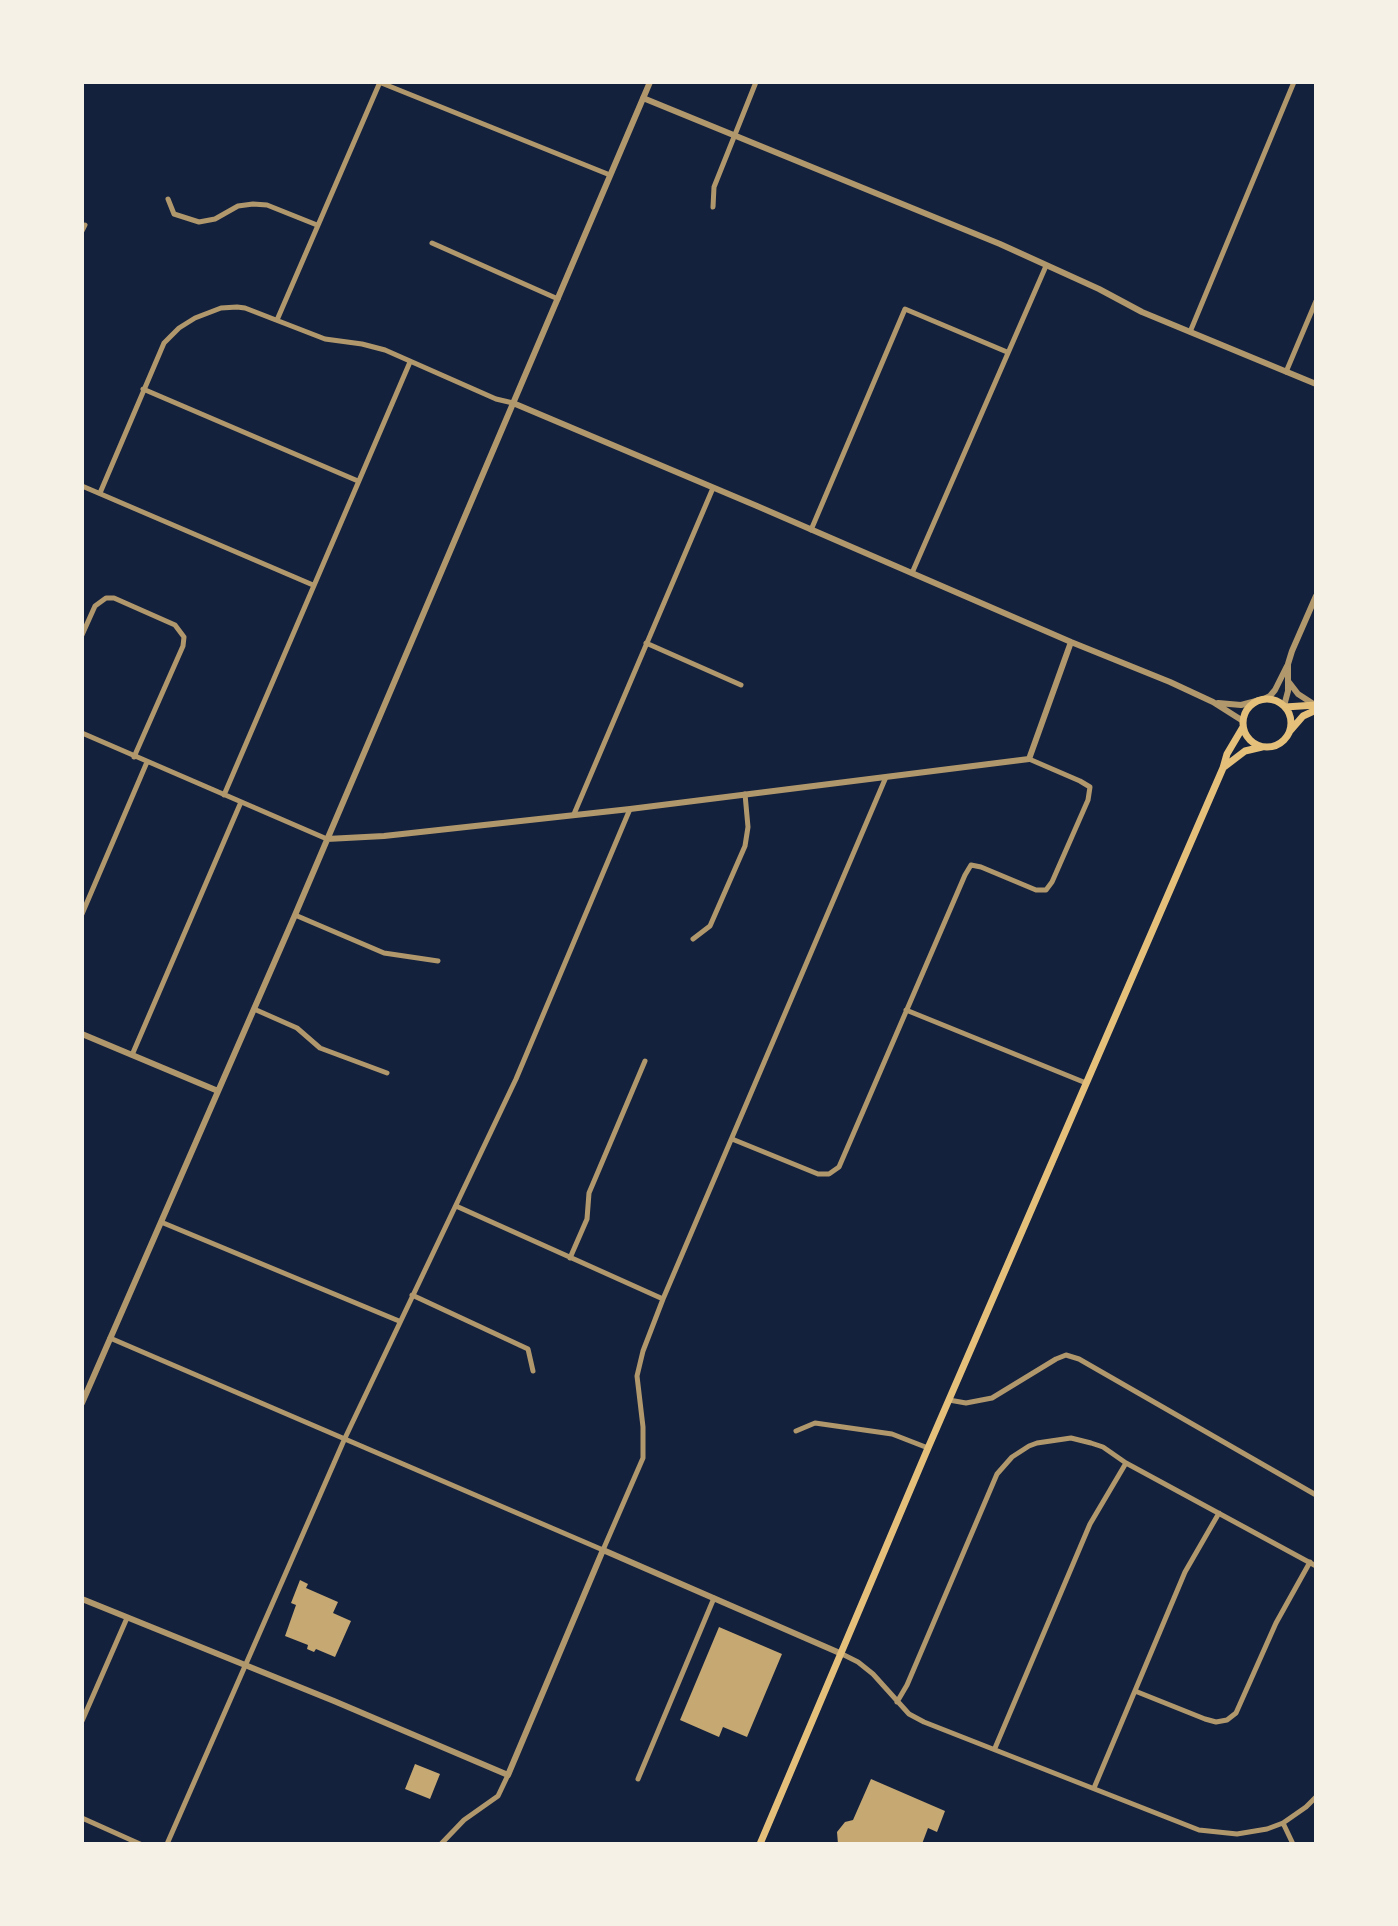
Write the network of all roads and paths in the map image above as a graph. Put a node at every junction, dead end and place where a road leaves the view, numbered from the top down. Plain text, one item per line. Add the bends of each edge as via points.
1 (379, 82) edge
2 (650, 82) edge
3 (756, 82) edge
4 (1294, 82) edge
5 (643, 99) junction
6 (733, 136) junction
7 (610, 175) junction
8 (168, 199) dead end
9 (713, 207) dead end
10 (317, 225) junction
11 (432, 243) dead end
12 (1046, 266) junction
13 (558, 299) junction
14 (1316, 301) edge
15 (277, 320) junction
16 (1190, 332) junction
17 (1007, 352) junction
18 (410, 362) junction
19 (1286, 372) junction
20 (1316, 384) edge
21 (143, 389) junction
22 (513, 403) junction
23 (358, 481) junction
24 (82, 486) edge
25 (713, 488) junction
26 (100, 494) junction
27 (811, 530) junction
28 (912, 573) junction
29 (313, 585) junction
30 (1316, 596) edge
31 (82, 635) edge
32 (1071, 642) junction
33 (646, 643) junction
34 (1288, 664) junction
35 (1288, 679) junction
36 (741, 685) dead end
37 (1262, 699) junction
38 (1213, 702) junction
39 (1315, 705) edge
40 (1285, 707) junction
41 (1316, 710) edge
42 (1243, 724) junction
43 (1289, 732) junction
44 (82, 733) edge
45 (1262, 747) junction
46 (134, 757) junction
47 (1029, 759) junction
48 (147, 762) junction
49 (1223, 768) junction
50 (886, 777) junction
51 (745, 794) junction
52 (224, 795) junction
53 (241, 802) junction
54 (630, 809) junction
55 (573, 814) junction
56 (327, 839) junction
57 (82, 914) edge
58 (295, 915) junction
59 (694, 939) dead end
60 (438, 961) dead end
61 (254, 1009) junction
62 (906, 1010) junction
63 (82, 1034) edge
64 (132, 1055) junction
65 (645, 1061) dead end
66 (387, 1073) dead end
67 (1086, 1083) junction
68 (218, 1091) junction
69 (732, 1139) junction
70 (456, 1206) junction
71 (161, 1222) junction
72 (570, 1258) junction
73 (412, 1296) junction
74 (663, 1299) junction
75 (399, 1321) junction
76 (110, 1338) junction
77 (533, 1371) dead end
78 (949, 1400) junction
79 (82, 1403) edge
80 (796, 1431) dead end
81 (345, 1438) junction
82 (928, 1448) junction
83 (1126, 1463) junction
84 (1316, 1495) edge
85 (1219, 1513) junction
86 (603, 1550) junction
87 (1313, 1564) edge
88 (713, 1598) junction
89 (82, 1599) edge
90 (127, 1618) junction
91 (842, 1654) junction
92 (246, 1666) junction
93 (1135, 1691) junction
94 (897, 1702) junction
95 (82, 1721) edge
96 (995, 1748) junction
97 (508, 1775) junction
98 (638, 1779) dead end
99 (1094, 1788) junction
100 (1316, 1797) edge
101 (82, 1818) edge
102 (1283, 1823) junction
103 (140, 1844) edge
104 (167, 1844) edge
105 (441, 1844) edge
106 (760, 1844) edge
107 (1293, 1844) edge

1 - 7 street
1 - 10 street
2 - 5 street
3 - 6 street
4 - 16 street
5 - 6 street
5 - 7 street
6 - 9 street via 713,187
6 - 12 street
7 - 13 street
8 - 10 street via 174,214 199,222 253,204
10 - 15 street
11 - 13 street
12 - 16 street
12 - 17 street
13 - 22 street
14 - 19 street
15 - 18 street
15 - 21 street via 237,307 195,318 164,343
16 - 19 street
17 - 27 street via 905,309
17 - 28 street
18 - 22 street
18 - 23 street
19 - 20 street
21 - 23 street
21 - 26 street
22 - 25 street
22 - 56 street
23 - 29 street
24 - 26 street
25 - 27 street
25 - 33 street
26 - 29 street
27 - 28 street
28 - 32 street
29 - 52 street
30 - 34 street
31 - 46 street via 95,606 114,598 175,625 184,637
32 - 38 street
32 - 47 street
33 - 36 street
33 - 55 street
34 - 35 street
34 - 37 street via 1275,690
35 - 39 street via 1298,694
35 - 40 street
37 - 38 street via 1241,705
37 - 40 main road
37 - 42 main road via 1249,707
38 - 42 street
39 - 40 main road
40 - 43 main road via 1291,719
41 - 43 main road via 1303,716
42 - 45 main road via 1249,740
42 - 49 main road
43 - 45 main road via 1281,743
44 - 46 street
45 - 49 main road via 1245,751
46 - 48 street
47 - 50 street
47 - 62 street via 1090,787 1052,882 1046,890 1037,890 971,865
48 - 52 street
48 - 57 street
49 - 67 main road
50 - 51 street
50 - 69 street
51 - 54 street
51 - 59 street via 745,846 710,926
52 - 53 street
53 - 56 street
53 - 64 street
54 - 55 street
54 - 70 street via 516,1079
55 - 56 street
56 - 58 street
58 - 60 street via 384,953
58 - 61 street
61 - 66 street via 297,1028 320,1048
61 - 68 street
62 - 67 street
62 - 69 street via 838,1167 829,1174 818,1174
63 - 64 street
64 - 68 street
65 - 72 street via 589,1193 587,1219
67 - 78 main road
68 - 71 street
69 - 74 street
70 - 72 street
70 - 73 street
71 - 75 street
71 - 76 street
72 - 74 street
73 - 75 street
73 - 77 street via 528,1349
74 - 86 street via 636,1376 643,1458
75 - 81 street
76 - 79 street
76 - 81 street
78 - 82 main road
78 - 84 street via 975,1403 992,1398 1066,1355
80 - 82 street via 816,1423 892,1434
81 - 86 street
81 - 92 street
82 - 91 main road
83 - 85 street
83 - 94 street via 1103,1447 1071,1438 1028,1446 1004,1466 990,1486
83 - 96 street via 1090,1524
85 - 87 street
85 - 93 street via 1185,1572
86 - 88 street
86 - 97 street
87 - 93 street via 1276,1623 1236,1713 1227,1720 1205,1719
88 - 91 street
88 - 98 street
89 - 90 street
90 - 92 street
90 - 95 street
91 - 94 street via 873,1674
91 - 106 main road
92 - 97 street
92 - 104 street
93 - 99 street
94 - 96 street via 909,1714
96 - 99 street
97 - 105 street via 498,1796 464,1820
99 - 102 street via 1209,1832 1237,1834
100 - 102 street
101 - 103 street
102 - 107 street

